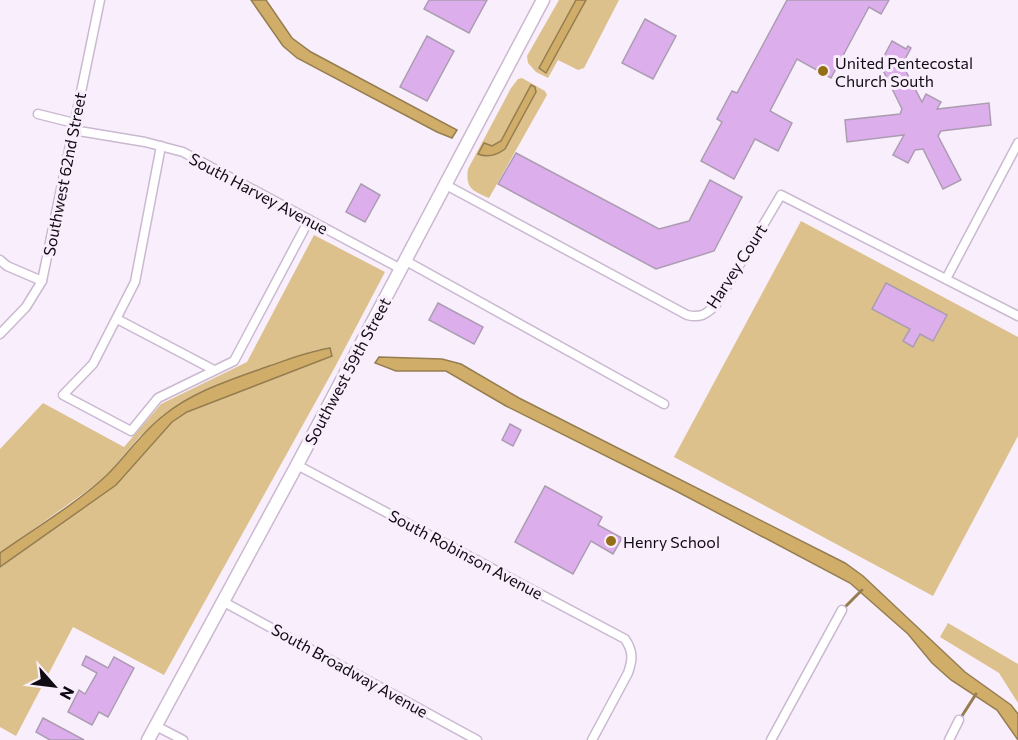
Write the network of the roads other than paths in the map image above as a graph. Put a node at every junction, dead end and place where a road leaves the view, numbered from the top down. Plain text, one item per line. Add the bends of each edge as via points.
1 (100, 0) edge
2 (543, 0) edge
3 (38, 114) dead end
4 (74, 126) junction
5 (1018, 143) edge
6 (161, 146) junction
7 (446, 185) junction
8 (309, 220) junction
9 (0, 260) edge
10 (404, 265) junction
11 (946, 279) junction
12 (42, 281) junction
13 (1018, 316) edge
14 (117, 319) junction
15 (0, 334) edge
16 (214, 370) junction
17 (664, 404) dead end
18 (297, 465) junction
19 (222, 601) junction
20 (842, 610) dead end
21 (959, 720) dead end
22 (156, 726) junction
23 (148, 740) edge
24 (183, 740) edge
25 (477, 740) edge
26 (592, 740) edge
27 (771, 740) edge
28 (949, 740) edge

1 - 4 street, Southwest 62nd Street
2 - 7 main road, Southwest 59th Street
3 - 4 street, South Harvey Avenue
4 - 6 street, South Harvey Avenue
4 - 12 street, Southwest 62nd Street
5 - 11 street
6 - 8 street, South Harvey Avenue via 183,152
6 - 14 street via 135,282
7 - 10 main road, Southwest 59th Street
7 - 11 street, Harvey Court via 696,317 715,306 781,195
8 - 10 street, South Harvey Avenue
8 - 16 street via 234,361
9 - 12 street
10 - 17 street, South Harvey Avenue
10 - 18 main road, Southwest 59th Street
11 - 13 street, Harvey Court
12 - 15 street, Southwest 62nd Street via 26,307
14 - 16 street
14 - 16 street via 93,364 63,395 131,431 158,398
18 - 19 main road, Southwest 59th Street
18 - 26 street, South Robinson Avenue via 625,639 632,661
19 - 22 main road, Southwest 59th Street
19 - 25 street, South Broadway Avenue
20 - 27 street
21 - 28 street
22 - 23 main road, Southwest 59th Street
22 - 24 street

